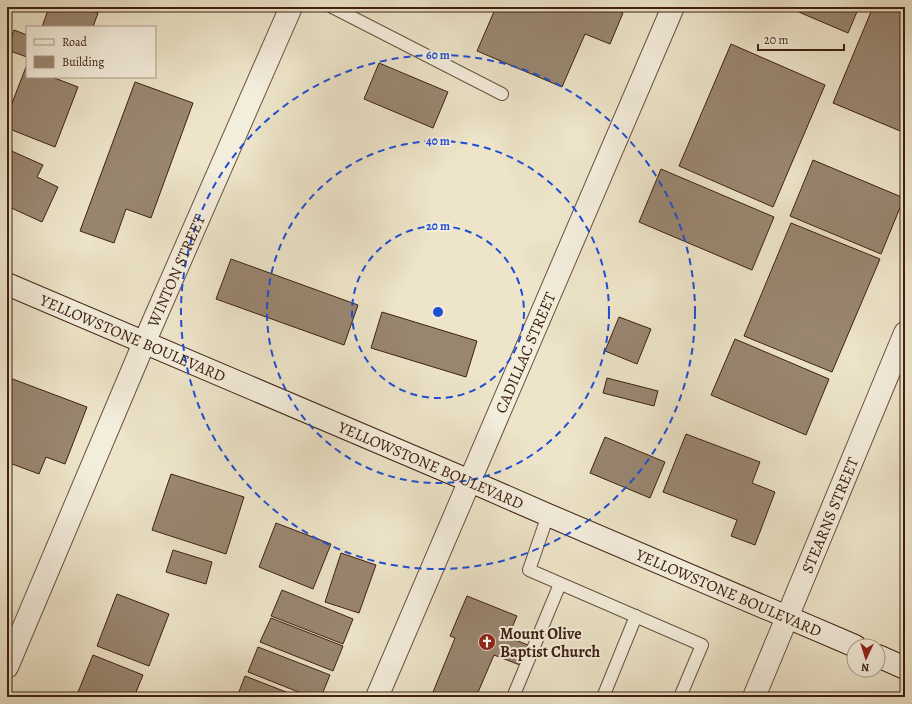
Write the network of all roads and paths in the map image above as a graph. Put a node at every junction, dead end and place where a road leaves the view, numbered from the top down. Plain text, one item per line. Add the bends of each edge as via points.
1 (291, 7) edge
2 (332, 7) edge
3 (672, 7) edge
4 (502, 94) dead end
5 (7, 284) edge
6 (905, 333) edge
7 (144, 343) junction
8 (470, 481) junction
9 (548, 515) junction
10 (560, 584) junction
11 (636, 616) junction
12 (787, 617) junction
13 (846, 642) edge
14 (886, 660) edge
15 (7, 667) edge
16 (905, 668) edge
17 (377, 697) edge
18 (513, 697) edge
19 (603, 697) edge
20 (680, 697) edge
21 (754, 697) edge

1 - 7 street, WINTON STREET
2 - 4 lane
3 - 8 street, CADILLAC STREET
5 - 7 street, YELLOWSTONE BOULEVARD
6 - 12 street, STEARNS STREET
7 - 8 street, YELLOWSTONE BOULEVARD
7 - 15 street, WINTON STREET
8 - 9 street, YELLOWSTONE BOULEVARD
8 - 17 street, CADILLAC STREET
9 - 10 lane via 529,570
9 - 12 street, YELLOWSTONE BOULEVARD
10 - 11 lane
10 - 18 lane
11 - 19 lane
11 - 20 lane via 702,645
12 - 13 street, YELLOWSTONE BOULEVARD
12 - 21 street, STEARNS STREET
14 - 16 street

